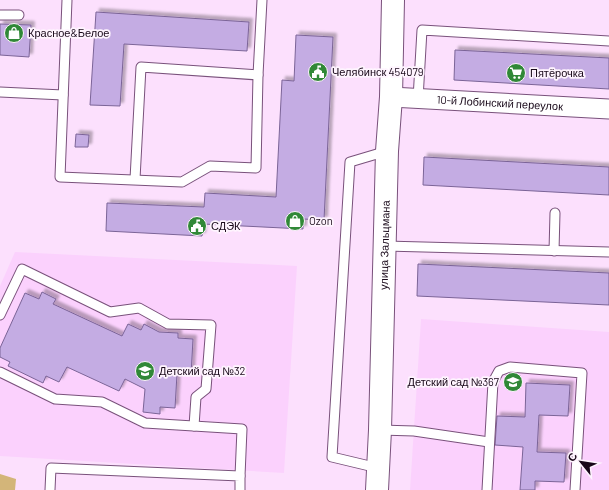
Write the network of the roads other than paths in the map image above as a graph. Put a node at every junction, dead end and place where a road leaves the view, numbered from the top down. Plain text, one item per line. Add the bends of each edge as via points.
1 (67, 0) edge
2 (262, 0) edge
3 (393, 0) edge
4 (0, 14) edge
5 (19, 15) dead end
6 (609, 41) edge
7 (258, 74) junction
8 (0, 92) edge
9 (63, 95) junction
10 (390, 97) junction
11 (418, 99) junction
12 (609, 109) edge
13 (387, 151) junction
14 (135, 179) junction
15 (555, 213) dead end
16 (384, 246) junction
17 (554, 251) junction
18 (609, 252) edge
19 (0, 316) edge
20 (0, 372) edge
21 (194, 426) junction
22 (380, 430) junction
23 (489, 442) junction
24 (378, 468) junction
25 (240, 476) junction
26 (50, 490) edge
27 (240, 490) edge
28 (377, 490) edge
29 (487, 490) edge
30 (575, 490) edge

1 - 9 lane
2 - 7 lane
3 - 10 street, улица Зальцмана
4 - 5 lane
6 - 11 lane via 422,30
7 - 14 lane via 256,168 210,166 182,182
7 - 14 lane via 142,67
8 - 9 lane
9 - 14 lane via 60,177
10 - 11 street, 10-й Лобинский переулок
10 - 13 street, улица Зальцмана
11 - 12 street, 10-й Лобинский переулок
13 - 16 street, улица Зальцмана
13 - 24 lane via 350,162 332,457
15 - 17 lane
16 - 17 lane
16 - 22 street, улица Зальцмана
17 - 18 lane
19 - 21 lane via 22,269 110,312 139,308 168,324 211,325 206,390 196,397
20 - 21 lane via 55,399 102,402 145,423
21 - 25 lane via 242,429
22 - 23 lane via 414,431
22 - 24 street, улица Зальцмана
23 - 29 lane
23 - 30 lane via 493,382 499,372 510,367 582,373
24 - 28 street, улица Зальцмана
25 - 26 lane via 51,468
25 - 27 lane

